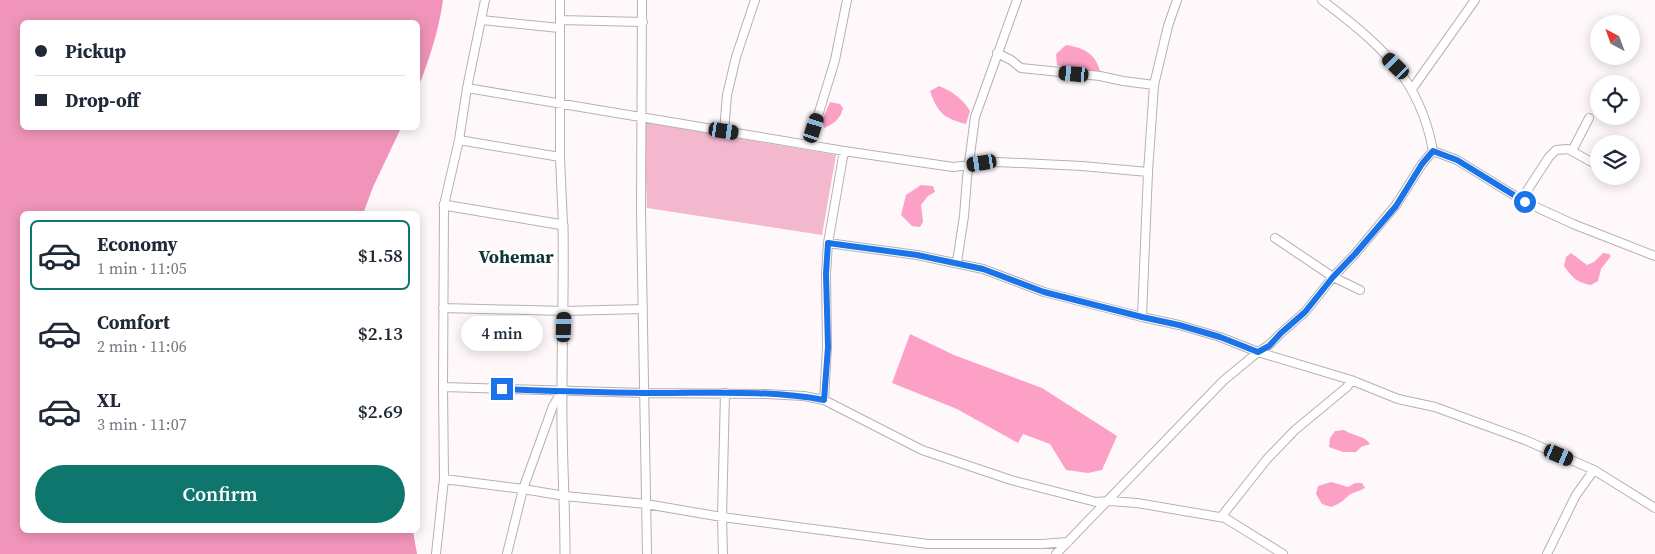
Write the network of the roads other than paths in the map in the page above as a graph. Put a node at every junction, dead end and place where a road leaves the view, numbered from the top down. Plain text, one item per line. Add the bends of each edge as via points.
1 (485, 0) edge
2 (560, 0) edge
3 (642, 0) edge
4 (755, 0) edge
5 (847, 0) edge
6 (1017, 0) edge
7 (1177, 0) edge
8 (1475, 0) edge
9 (1327, 2) edge
10 (482, 20) junction
11 (643, 22) junction
12 (560, 24) junction
13 (998, 53) junction
14 (1154, 85) junction
15 (467, 88) junction
16 (1412, 89) junction
17 (560, 104) junction
18 (641, 118) junction
19 (1589, 118) dead end
20 (724, 131) junction
21 (459, 140) junction
22 (809, 145) junction
23 (844, 151) junction
24 (1433, 151) junction
25 (1572, 151) junction
26 (560, 157) junction
27 (1590, 162) edge
28 (969, 165) junction
29 (1148, 172) junction
30 (1521, 200) junction
31 (444, 205) junction
32 (563, 225) junction
33 (1275, 238) dead end
34 (828, 243) junction
35 (1655, 256) edge
36 (957, 262) junction
37 (1333, 277) junction
38 (1360, 290) dead end
39 (443, 308) junction
40 (644, 309) junction
41 (564, 311) junction
42 (1142, 317) junction
43 (1258, 352) junction
44 (1351, 380) junction
45 (443, 387) junction
46 (562, 391) junction
47 (644, 393) junction
48 (725, 393) junction
49 (824, 400) junction
50 (1594, 470) junction
51 (444, 479) junction
52 (522, 489) junction
53 (565, 496) junction
54 (1109, 501) junction
55 (646, 504) junction
56 (1655, 508) edge
57 (722, 517) junction
58 (1221, 517) junction
59 (1068, 542) junction
60 (436, 554) edge
61 (507, 554) edge
62 (565, 554) edge
63 (647, 554) edge
64 (723, 554) edge
65 (1056, 554) edge
66 (1283, 554) edge
67 (1546, 554) edge

1 - 10 street
2 - 12 street
3 - 11 street
4 - 20 street via 727,95
5 - 22 street via 836,60
6 - 13 street
7 - 14 street
8 - 16 street
9 - 16 street via 1396,66
10 - 12 street
10 - 15 street
11 - 12 street
11 - 18 street
12 - 17 street
13 - 14 street via 1021,68
13 - 28 street via 975,117
14 - 29 street
15 - 17 street
15 - 21 street
16 - 24 street via 1421,106
17 - 18 street
17 - 26 street
18 - 20 street
18 - 40 street
19 - 25 street
20 - 22 street
21 - 26 street
21 - 31 street
22 - 23 street
23 - 28 street via 953,167
23 - 34 street
24 - 30 street via 1457,160
24 - 37 street via 1396,206
25 - 27 street
25 - 30 street via 1556,150
26 - 32 street
28 - 29 street via 998,162
28 - 36 street
29 - 42 street
30 - 35 street
31 - 32 street
31 - 39 street
32 - 41 street
33 - 37 street
34 - 36 street
34 - 49 street via 828,347
36 - 42 street via 1044,292
37 - 38 street
37 - 43 street via 1305,312 1269,346
39 - 41 street
39 - 45 street
40 - 41 street
40 - 47 street
41 - 46 street
42 - 43 street via 1220,337
43 - 44 street
43 - 54 street via 1223,381
44 - 50 street via 1398,399 1435,408 1525,440
44 - 58 street via 1267,459
45 - 46 street
45 - 51 street
46 - 47 street
46 - 52 street via 553,406
46 - 53 street
47 - 48 street
47 - 55 street
48 - 49 street via 804,396
48 - 57 street
49 - 54 street via 922,450 1011,480 1096,502
50 - 56 street
50 - 67 street via 1576,495
51 - 52 street
51 - 60 street
52 - 53 street
52 - 61 street
53 - 55 street
53 - 62 street
54 - 58 street
54 - 59 street
55 - 57 street
55 - 63 street
57 - 59 street via 928,544
57 - 64 street
58 - 66 street
59 - 65 street

